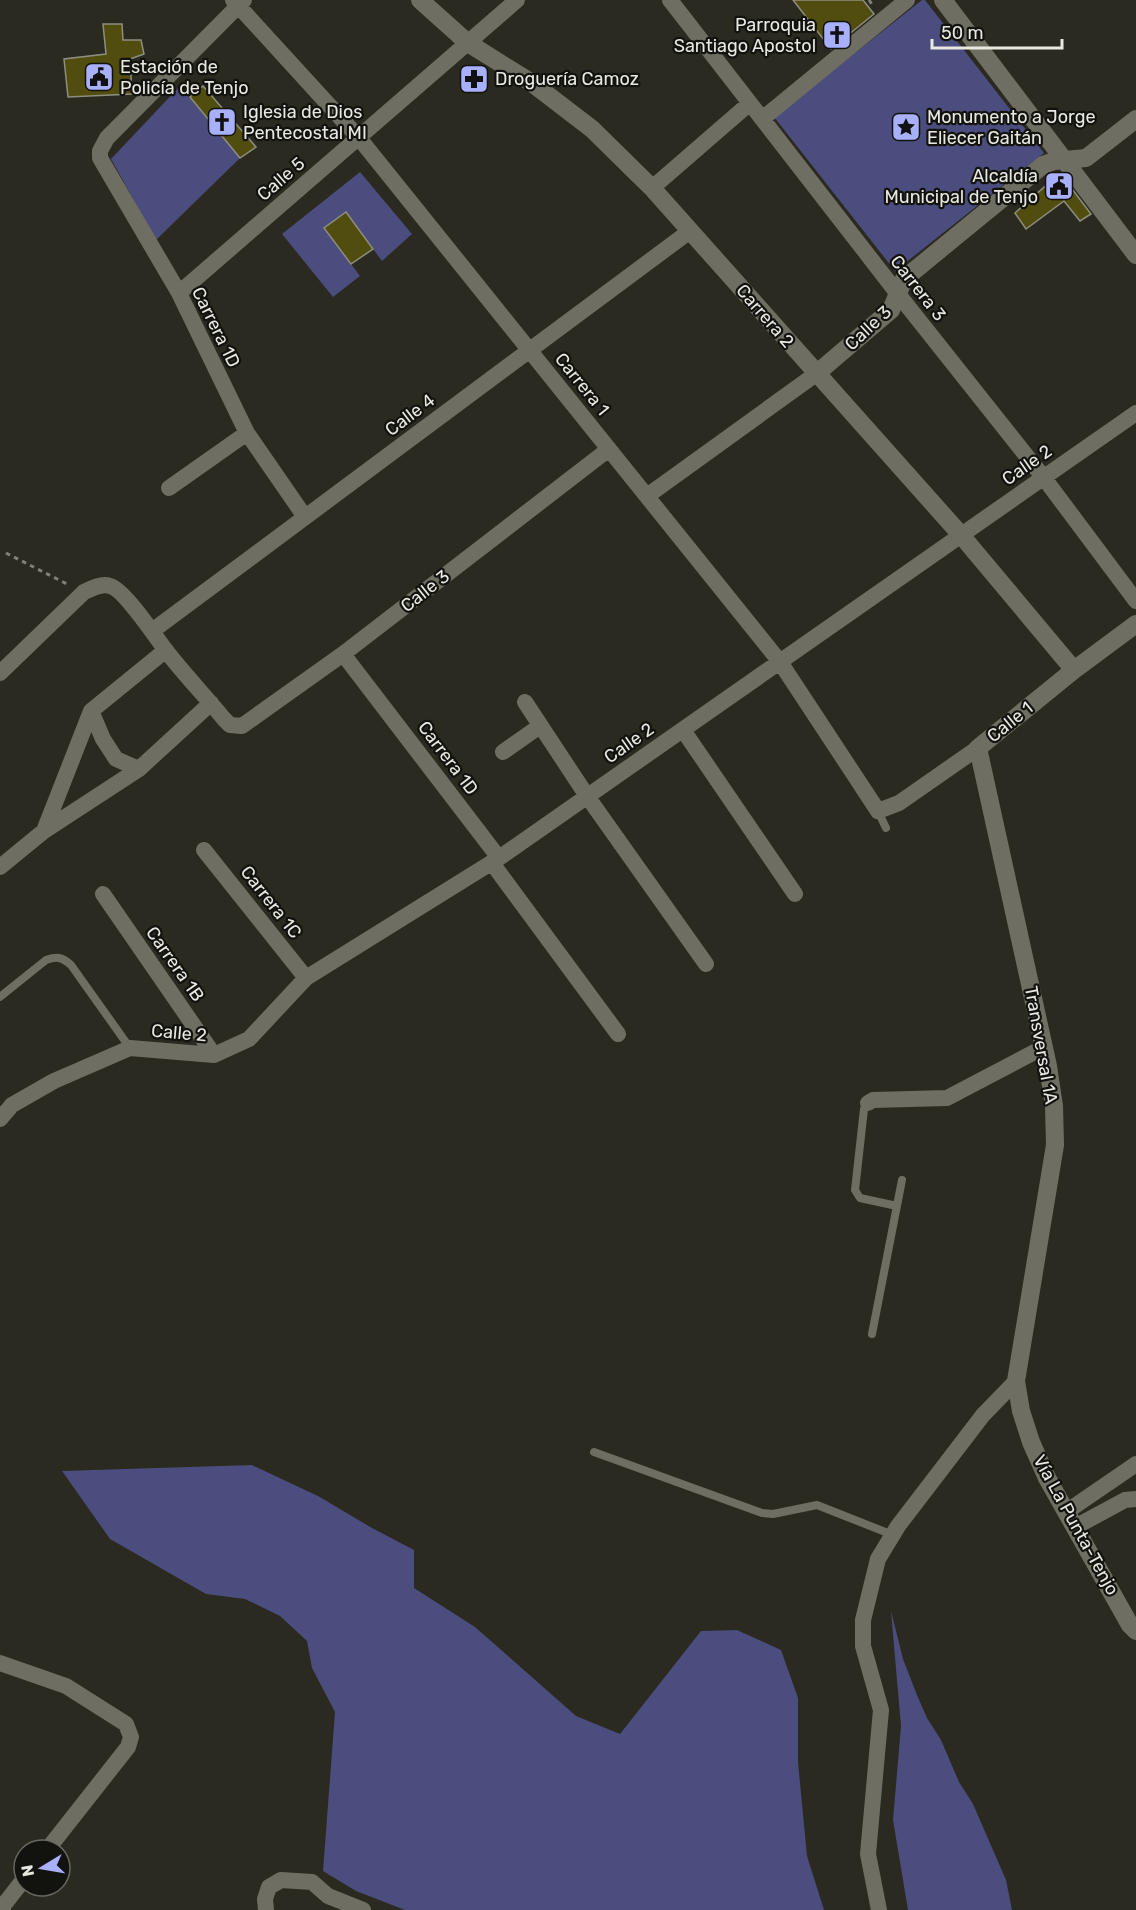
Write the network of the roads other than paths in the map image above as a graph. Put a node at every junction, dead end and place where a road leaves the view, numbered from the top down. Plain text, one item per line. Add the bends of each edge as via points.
1 (420, 0) edge
2 (517, 0) edge
3 (670, 0) edge
4 (907, 0) edge
5 (943, 0) edge
6 (238, 2) edge
7 (468, 43) junction
8 (750, 103) junction
9 (762, 119) junction
10 (1136, 119) edge
11 (359, 138) junction
12 (1065, 161) junction
13 (652, 188) junction
14 (690, 231) junction
15 (1136, 255) edge
16 (179, 293) junction
17 (898, 294) junction
18 (530, 350) junction
19 (816, 374) junction
20 (1136, 413) edge
21 (247, 433) junction
22 (609, 449) junction
23 (1044, 478) junction
24 (169, 488) dead end
25 (647, 496) junction
26 (305, 517) junction
27 (962, 535) junction
28 (1136, 601) edge
29 (1136, 624) edge
30 (152, 631) junction
31 (166, 650) junction
32 (343, 654) junction
33 (780, 662) junction
34 (1074, 670) junction
35 (0, 673) edge
36 (525, 702) dead end
37 (211, 703) junction
38 (90, 711) junction
39 (540, 726) junction
40 (683, 730) junction
41 (978, 748) junction
42 (503, 752) dead end
43 (139, 770) junction
44 (587, 796) junction
45 (878, 811) junction
46 (886, 828) dead end
47 (45, 831) junction
48 (204, 850) dead end
49 (495, 860) junction
50 (0, 867) edge
51 (103, 894) dead end
52 (795, 894) dead end
53 (706, 964) dead end
54 (306, 978) junction
55 (0, 997) edge
56 (618, 1034) dead end
57 (1044, 1047) junction
58 (130, 1048) junction
59 (214, 1055) junction
60 (868, 1103) joint
61 (0, 1119) edge
62 (902, 1180) dead end
63 (897, 1206) junction
64 (872, 1334) dead end
65 (1016, 1381) junction
66 (594, 1452) dead end
67 (1136, 1464) edge
68 (1136, 1499) edge
69 (1071, 1520) junction
70 (893, 1535) junction
71 (1136, 1631) edge
72 (0, 1663) edge
73 (56, 1838) edge
74 (12, 1894) edge
75 (3, 1910) edge
76 (266, 1910) edge
77 (363, 1910) edge
78 (879, 1910) edge

1 - 7 main road, Carrera 2
2 - 7 street, Calle 5
3 - 8 street, Carrera 3
4 - 9 street
5 - 12 main road
6 - 11 street, Carrera 1
6 - 16 street, Carrera 1D via 106,138 100,151 103,165
7 - 11 street, Calle 5
7 - 13 main road, Carrera 2 via 532,83 592,129
8 - 9 street, Carrera 3
8 - 13 street
9 - 17 street, Carrera 3
10 - 12 main road, Calle 3 via 1094,154
11 - 16 street, Calle 5
11 - 18 street, Carrera 1
12 - 15 main road
12 - 17 main road, Calle 3 via 1043,165 904,279
13 - 14 main road, Carrera 2
14 - 18 street, Calle 4
14 - 19 main road, Carrera 2
16 - 21 street, Carrera 1D
17 - 19 main road, Calle 3 via 891,310
17 - 23 street, Carrera 3
18 - 22 street, Carrera 1
18 - 26 street, Calle 4
19 - 25 street, Calle 3
19 - 27 main road, Carrera 2
20 - 23 street, Calle 2
21 - 24 street
21 - 26 street, Carrera 1D
22 - 25 street, Carrera 1
22 - 32 street, Calle 3
23 - 27 street, Calle 2
23 - 28 street, Carrera 3
25 - 33 street, Carrera 1
26 - 30 street, Calle 4
27 - 33 street, Calle 2
27 - 34 main road, Carrera 2
29 - 34 main road, Calle 1
30 - 31 street
30 - 35 street via 111,586 100,586 84,592
31 - 37 street
31 - 38 street
32 - 37 street, Calle 3 via 248,723 237,727 230,724
32 - 49 street, Carrera 1D
33 - 40 street, Calle 2
33 - 45 street, Carrera 1
34 - 41 main road, Calle 1
36 - 39 street
37 - 43 street
38 - 43 street via 116,759
38 - 47 street
39 - 42 street
39 - 44 street
40 - 44 street, Calle 2
40 - 52 street
41 - 45 street, Calle 1 via 899,802
41 - 57 main road, Transversal 1A
43 - 47 street
44 - 49 street, Calle 2
44 - 53 street
45 - 46 lane
47 - 50 street
48 - 54 street, Carrera 1C
49 - 54 street, Calle 2
49 - 56 street, Carrera 1D
51 - 59 street, Carrera 1B
54 - 59 street, Calle 2 via 249,1039
55 - 58 lane via 46,960 63,958
57 - 60 street via 947,1098
57 - 65 main road, Transversal 1A via 1054,1106 1055,1145
58 - 59 street, Calle 2
58 - 61 street via 54,1082 12,1105
60 - 63 lane via 864,1109 855,1190 860,1198
62 - 63 lane
63 - 64 lane
65 - 69 main road, Vía La Punta-Tenjo via 1031,1442
65 - 70 street via 983,1415
66 - 70 lane via 762,1513 817,1505
67 - 69 street
68 - 69 street
69 - 71 main road, Vía La Punta-Tenjo
70 - 78 street via 878,1559 863,1620 863,1646 880,1710 868,1854
72 - 73 street via 66,1686 126,1724 131,1737 128,1747
74 - 75 street
76 - 77 street via 269,1887 281,1880 312,1882 328,1896

